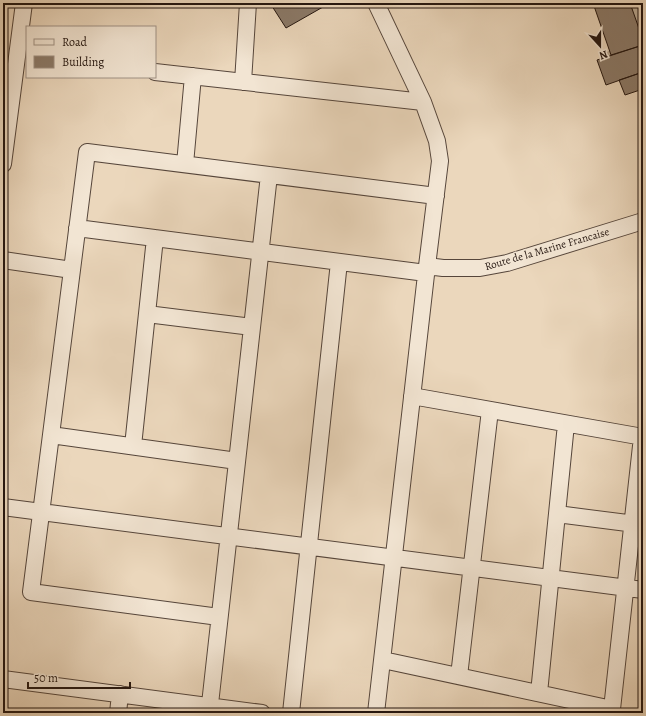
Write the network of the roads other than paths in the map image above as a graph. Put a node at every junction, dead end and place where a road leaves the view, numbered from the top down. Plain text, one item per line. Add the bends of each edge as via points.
1 (24, 3) edge
2 (248, 3) edge
3 (376, 3) edge
4 (16, 56) edge
5 (156, 72) edge
6 (193, 76) junction
7 (243, 82) junction
8 (423, 102) junction
9 (3, 164) edge
10 (185, 164) junction
11 (269, 175) junction
12 (436, 196) junction
13 (643, 221) edge
14 (77, 228) junction
15 (155, 238) junction
16 (260, 252) junction
17 (3, 260) edge
18 (339, 262) junction
19 (72, 270) junction
20 (426, 270) junction
21 (147, 314) junction
22 (252, 327) junction
23 (412, 396) junction
24 (490, 410) junction
25 (566, 424) junction
26 (51, 435) junction
27 (642, 437) edge
28 (132, 446) junction
29 (237, 461) junction
30 (3, 507) edge
31 (41, 512) junction
32 (557, 514) junction
33 (638, 524) edge
34 (228, 536) junction
35 (309, 547) junction
36 (394, 558) junction
37 (471, 568) junction
38 (550, 578) junction
39 (625, 587) junction
40 (643, 590) edge
41 (219, 617) junction
42 (383, 660) junction
43 (459, 676) junction
44 (3, 679) edge
45 (539, 693) junction
46 (120, 694) junction
47 (209, 710) edge
48 (118, 713) edge
49 (262, 713) edge
50 (291, 713) edge
51 (376, 713) edge

1 - 4 street
2 - 7 street
3 - 8 street
4 - 9 street
5 - 6 street
6 - 7 street
6 - 10 street
7 - 8 street
8 - 12 street via 437,141 440,161
10 - 11 street
10 - 14 street via 87,152
11 - 12 street
11 - 16 street
12 - 20 street
13 - 20 street, Route de la Marine Francaise via 507,263 480,268
14 - 15 street, Route de la Marine Francaise
14 - 19 street
15 - 16 street, Route de la Marine Francaise
15 - 21 street
16 - 18 street, Route de la Marine Francaise
16 - 22 street
17 - 19 street
18 - 20 street, Route de la Marine Francaise
18 - 35 street
19 - 26 street
20 - 23 street
21 - 22 street
21 - 28 street
22 - 29 street
23 - 24 street
23 - 36 street
24 - 25 street
24 - 37 street
25 - 27 street
25 - 32 street
26 - 28 street
26 - 31 street
27 - 33 street
28 - 29 street
29 - 34 street
30 - 31 street
31 - 34 street
31 - 41 street via 31,592
32 - 33 street
32 - 38 street
33 - 39 street
34 - 35 street
34 - 41 street
35 - 36 street
35 - 50 street
36 - 37 street
36 - 42 street
37 - 38 street
37 - 43 street
38 - 39 street
38 - 45 street
39 - 40 street
39 - 45 street via 612,709
41 - 47 street
42 - 43 street
42 - 51 street
43 - 45 street
44 - 46 street
46 - 47 street
46 - 48 street
47 - 49 street

